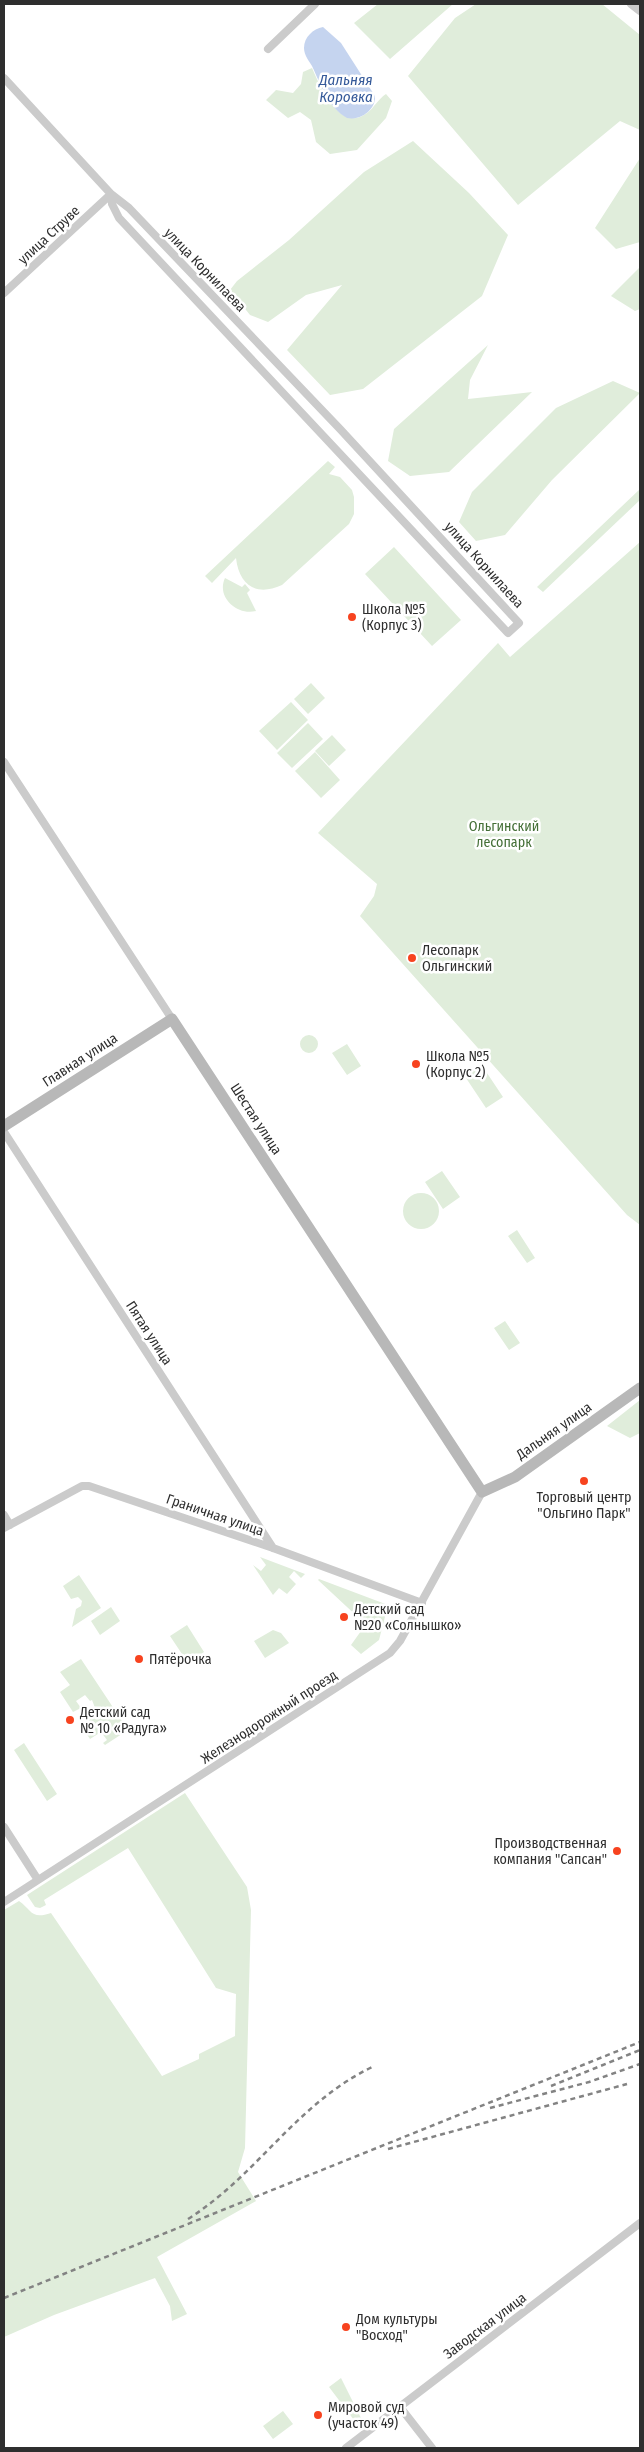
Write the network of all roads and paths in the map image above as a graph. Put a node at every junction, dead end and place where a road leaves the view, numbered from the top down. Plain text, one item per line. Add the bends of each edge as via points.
1 (315, 4) edge
2 (631, 4) edge
3 (640, 11) edge
4 (268, 49) dead end
5 (4, 78) edge
6 (111, 194) junction
7 (4, 293) edge
8 (4, 762) edge
9 (172, 1019) junction
10 (4, 1126) edge
11 (4, 1132) edge
12 (640, 1388) edge
13 (482, 1492) junction
14 (4, 1515) edge
15 (7, 1526) edge
16 (273, 1548) junction
17 (422, 1602) junction
18 (4, 1827) edge
19 (38, 1880) junction
20 (4, 1902) edge
21 (640, 2223) edge
22 (400, 2407) junction
23 (346, 2448) edge
24 (432, 2448) edge

1 - 4 street
2 - 3 street
5 - 6 street, улица Корнилаева
6 - 6 street, улица Корнилаева via 119,218 508,632 520,623 340,429 129,208
6 - 7 street, улица Струве
8 - 9 street, Шестая улица
9 - 10 street, Главная улица
9 - 13 street, Шестая улица
11 - 16 street, Пятая улица
12 - 13 street, Дальняя улица via 515,1477
13 - 17 street, Железнодорожный проезд
14 - 15 street
15 - 16 street, Граничная улица via 82,1486 89,1486
16 - 17 street, Граничная улица
17 - 19 street, Железнодорожный проезд via 396,1648 384,1658
18 - 19 street
19 - 20 street, Железнодорожный проезд
21 - 22 street, Заводская улица
22 - 23 street, Заводская улица
22 - 24 street

